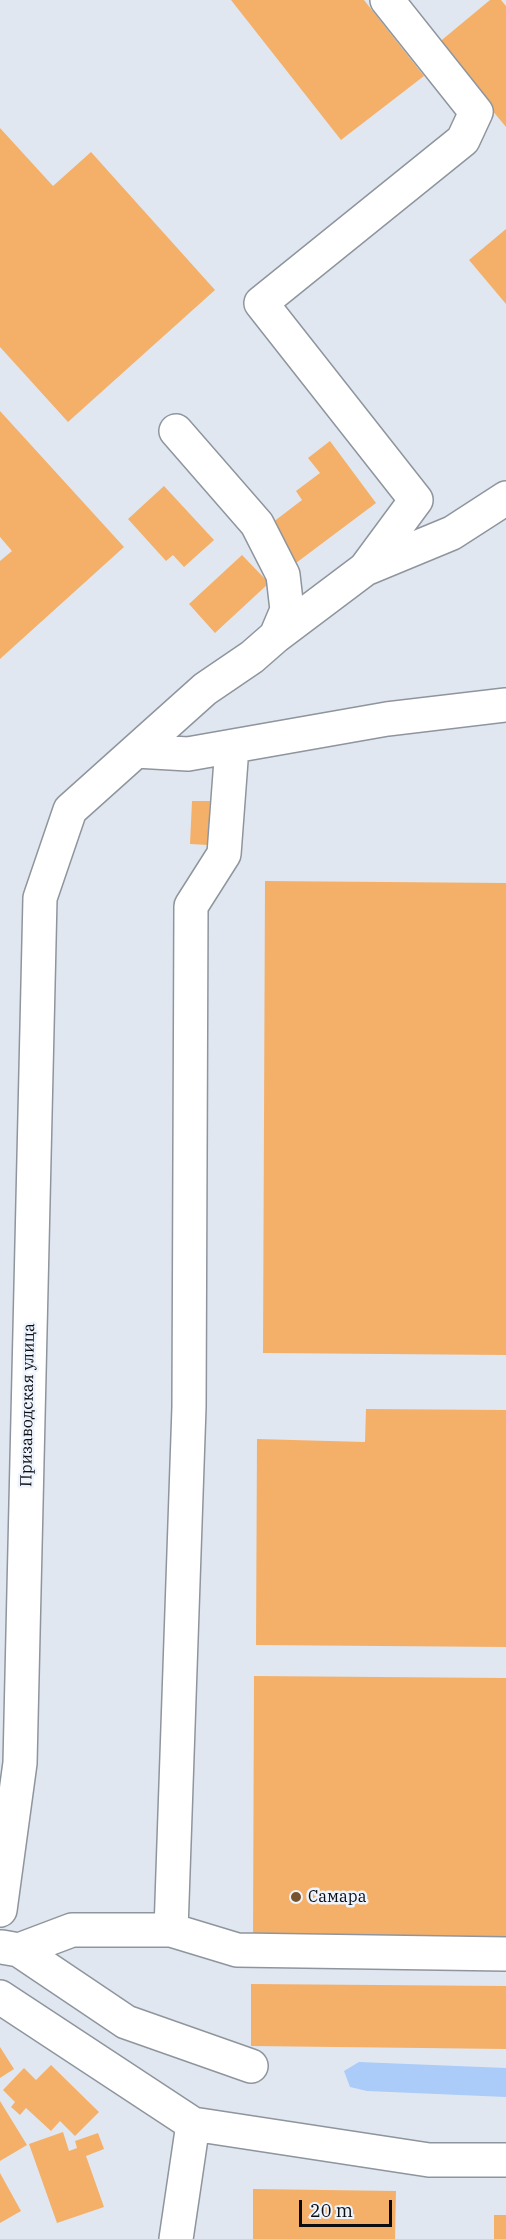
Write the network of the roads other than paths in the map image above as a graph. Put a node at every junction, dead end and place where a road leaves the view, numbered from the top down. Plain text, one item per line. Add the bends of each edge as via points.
1 (387, 0) edge
2 (176, 431) dead end
3 (506, 498) edge
4 (365, 569) junction
5 (276, 636) junction
6 (506, 705) edge
7 (232, 747) junction
8 (136, 751) junction
9 (0, 1910) edge
10 (171, 1930) junction
11 (9, 1948) edge
12 (506, 1954) edge
13 (7, 2009) edge
14 (251, 2066) dead end
15 (193, 2124) junction
16 (506, 2160) edge
17 (176, 2239) edge

1 - 4 street via 476,112 463,140 261,303 416,500
2 - 5 street via 257,524 283,575 287,610
3 - 4 street via 452,533
4 - 5 street, Призаводская улица
5 - 8 street, Призаводская улица via 205,689
6 - 7 street via 387,719
7 - 8 street via 189,754
7 - 10 street via 224,854 191,906 189,1407
8 - 9 street, Призаводская улица via 70,810 40,898 20,1763
10 - 11 street via 72,1930
10 - 12 street via 237,1950
11 - 14 street via 126,2022
13 - 15 street
15 - 16 street via 429,2160
15 - 17 street

